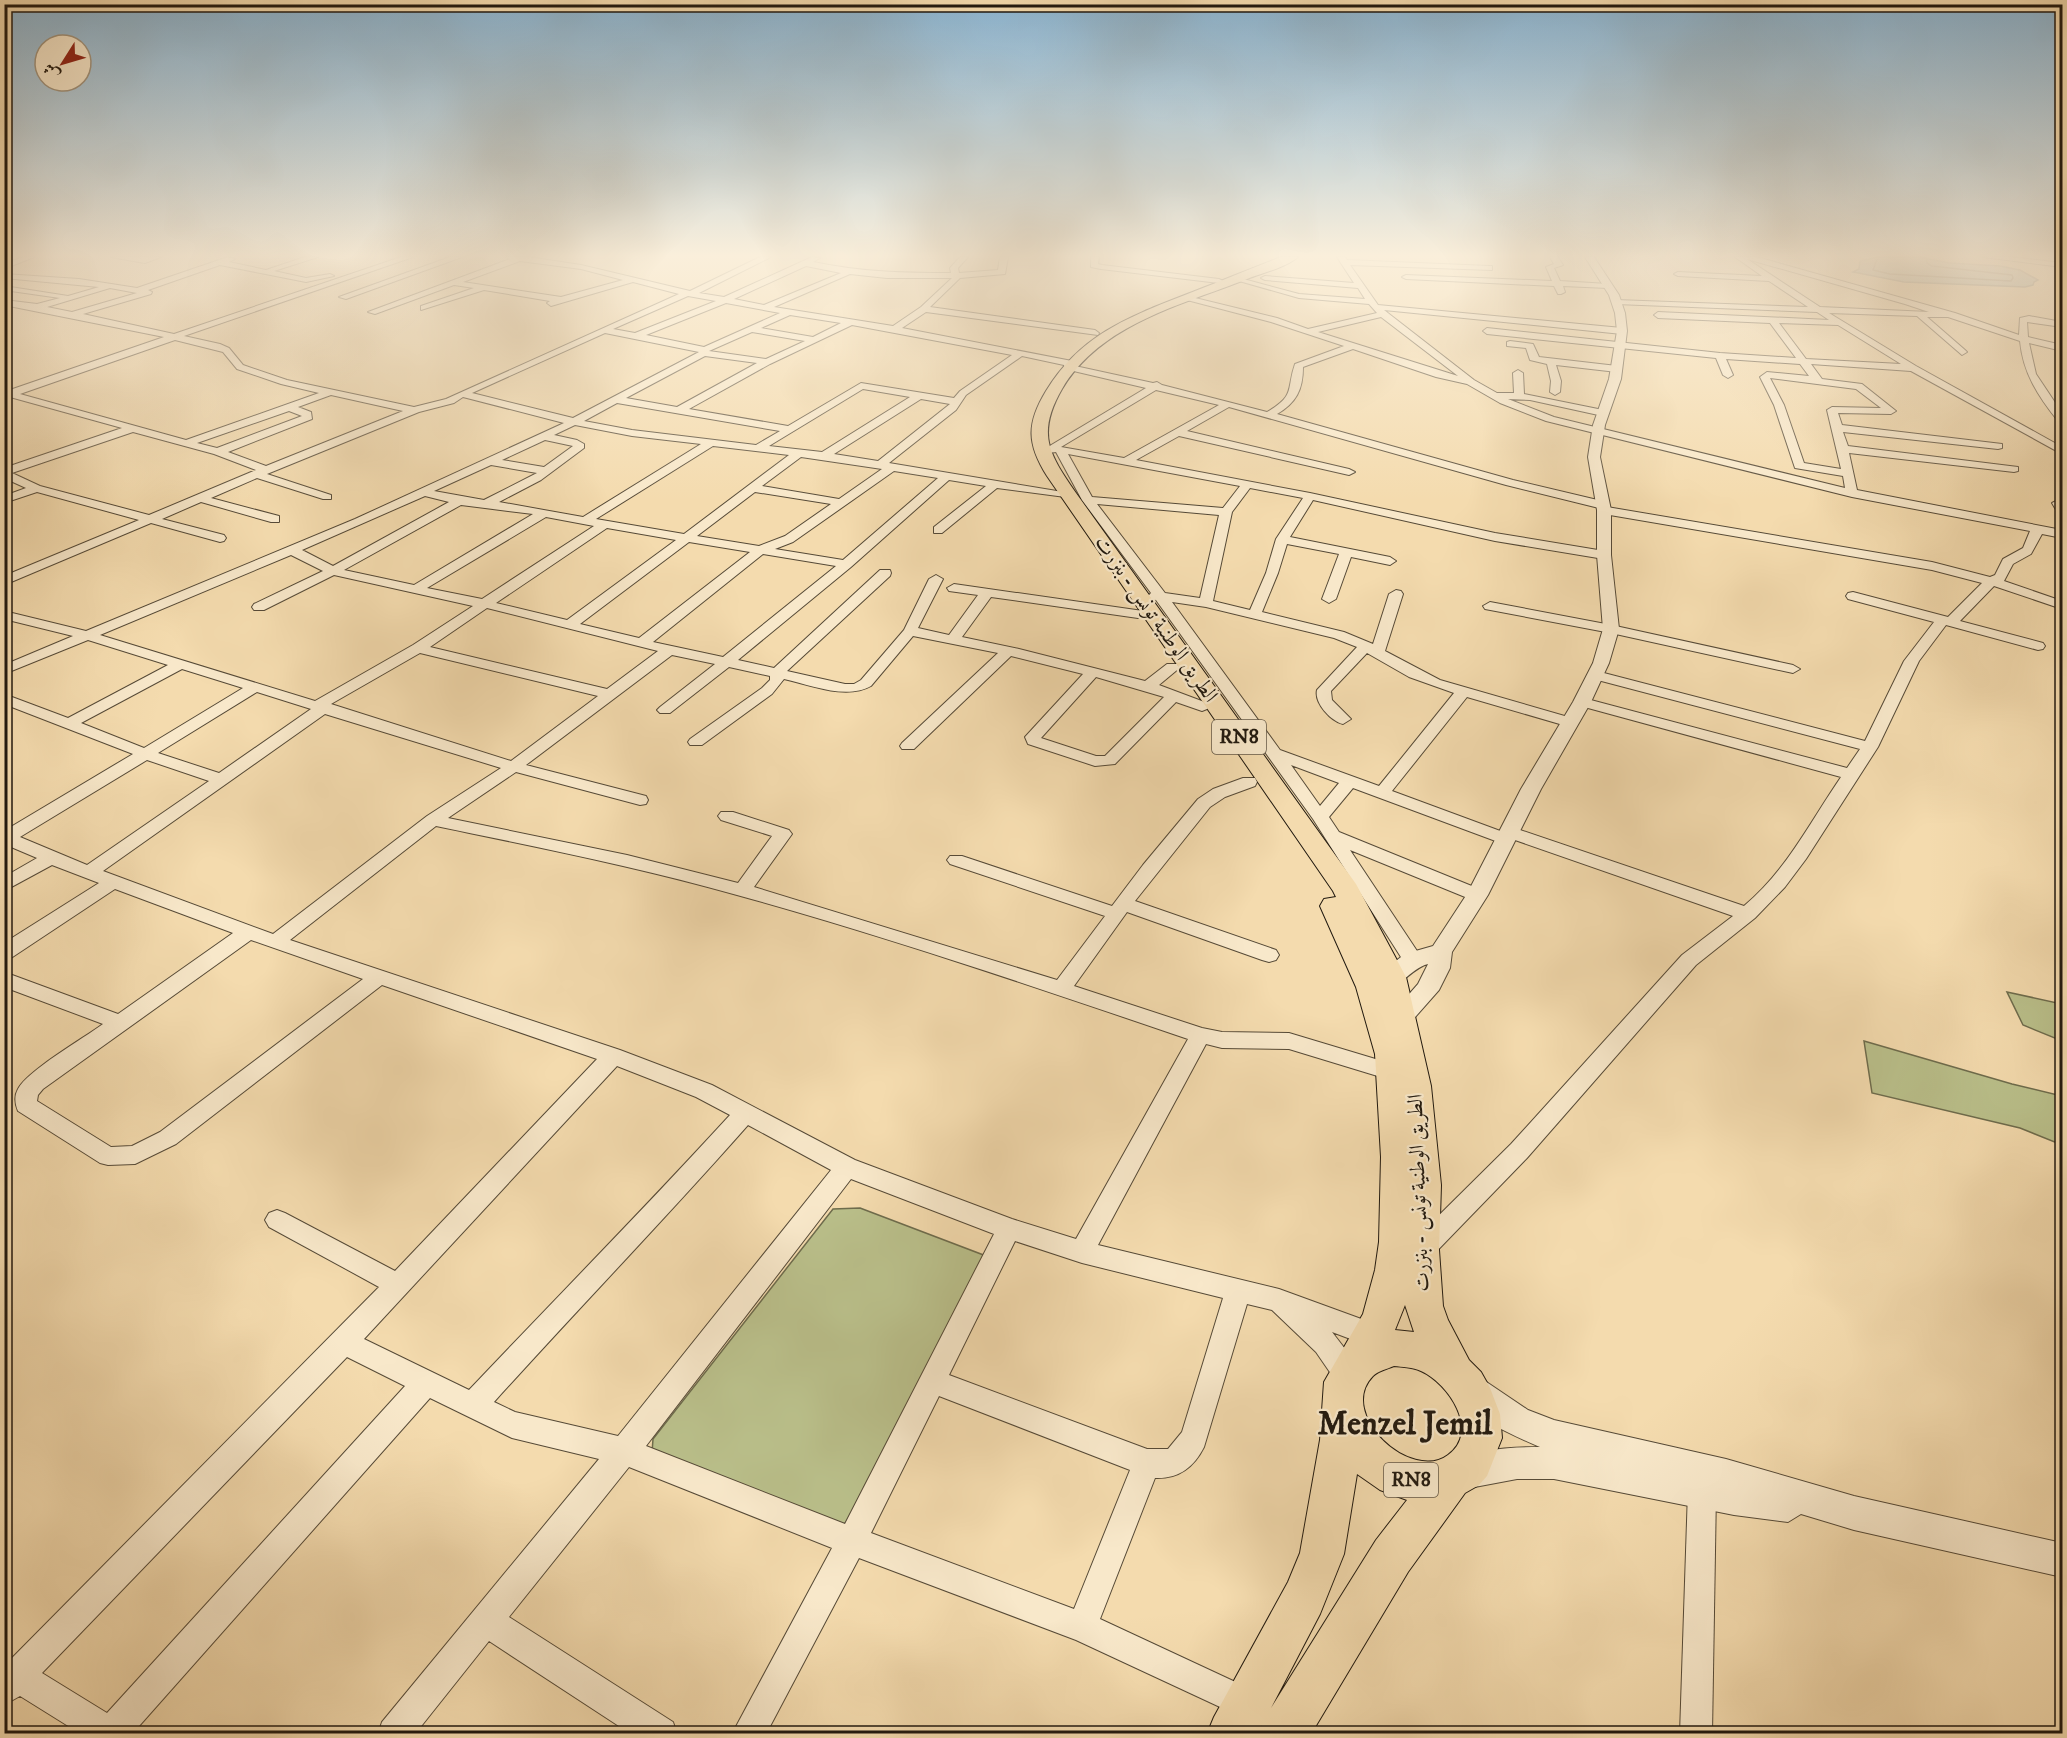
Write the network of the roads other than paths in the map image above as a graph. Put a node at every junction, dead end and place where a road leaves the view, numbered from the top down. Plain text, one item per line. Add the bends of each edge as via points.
1 (166, 338) edge
2 (180, 338) edge
3 (585, 338) edge
4 (646, 338) edge
5 (732, 338) edge
6 (807, 338) edge
7 (946, 338) edge
8 (983, 338) dead end
9 (1090, 338) edge
10 (1100, 338) edge
11 (1330, 338) edge
12 (1415, 338) edge
13 (1621, 338) joint
14 (1787, 338) edge
15 (1866, 338) edge
16 (1946, 338) edge
17 (812, 339) joint
18 (2024, 339) joint
19 (1492, 342) dead end
20 (973, 343) junction
21 (1354, 346) junction
22 (2062, 348) edge
23 (704, 351) junction
24 (1962, 352) dead end
25 (1019, 354) junction
26 (1720, 356) junction
27 (1551, 362) junction
28 (1806, 362) junction
29 (767, 363) junction
30 (1066, 364) junction
31 (1913, 368) junction
32 (1617, 369) junction
33 (1518, 373) dead end
34 (1728, 375) dead end
35 (1816, 379) junction
36 (1471, 382) junction
37 (1157, 385) junction
38 (330, 392) junction
39 (1555, 392) dead end
40 (462, 394) junction
41 (7, 395) edge
42 (1493, 395) junction
43 (1519, 395) junction
44 (919, 396) junction
45 (617, 400) junction
46 (958, 402) junction
47 (1228, 404) junction
48 (287, 408) junction
49 (415, 410) junction
50 (678, 411) junction
51 (1604, 413) junction
52 (1268, 415) junction
53 (2062, 420) edge
54 (574, 422) junction
55 (134, 428) junction
56 (1837, 428) junction
57 (789, 429) junction
58 (1177, 432) junction
59 (1598, 432) junction
60 (543, 436) junction
61 (712, 442) junction
62 (187, 443) junction
63 (1998, 446) dead end
64 (758, 448) junction
65 (1843, 448) junction
66 (1052, 450) junction
67 (2062, 451) edge
68 (218, 452) junction
69 (798, 453) junction
70 (824, 456) junction
71 (490, 461) junction
72 (1127, 461) junction
73 (886, 466) junction
74 (2014, 469) dead end
75 (547, 471) junction
76 (260, 472) junction
77 (1349, 472) dead end
78 (4, 473) edge
79 (1848, 473) junction
80 (947, 476) junction
81 (995, 484) junction
82 (1247, 484) junction
83 (36, 488) junction
84 (752, 488) junction
85 (423, 492) junction
86 (1852, 494) junction
87 (1310, 496) junction
88 (327, 497) dead end
89 (1070, 497) junction
90 (200, 498) junction
91 (4, 500) edge
92 (459, 501) junction
93 (838, 502) junction
94 (2062, 502) edge
95 (486, 503) junction
96 (1603, 508) junction
97 (2062, 510) edge
98 (1226, 512) junction
99 (543, 513) junction
100 (275, 519) dead end
101 (148, 520) junction
102 (585, 521) junction
103 (605, 524) junction
104 (938, 530) dead end
105 (2037, 530) junction
106 (2062, 534) edge
107 (686, 537) junction
108 (220, 538) dead end
109 (1282, 539) junction
110 (762, 549) junction
111 (294, 551) junction
112 (1346, 552) junction
113 (1604, 555) junction
114 (1390, 561) dead end
115 (846, 564) junction
116 (333, 571) junction
117 (885, 573) dead end
118 (936, 579) dead end
119 (4, 580) edge
120 (1991, 581) junction
121 (954, 588) dead end
122 (415, 590) junction
123 (987, 593) junction
124 (1396, 594) dead end
125 (1853, 596) dead end
126 (1329, 599) dead end
127 (1146, 602) junction
128 (1206, 603) junction
129 (485, 604) junction
130 (2062, 605) edge
131 (1490, 606) dead end
132 (259, 607) dead end
133 (1255, 614) junction
134 (4, 615) edge
135 (1946, 621) junction
136 (570, 625) junction
137 (1611, 628) junction
138 (910, 631) junction
139 (86, 635) junction
140 (952, 639) junction
141 (1163, 642) junction
142 (642, 643) junction
143 (2038, 646) dead end
144 (418, 648) junction
145 (1371, 649) junction
146 (669, 650) junction
147 (1008, 651) junction
148 (726, 662) junction
149 (181, 664) junction
150 (1172, 667) junction
151 (1793, 669) dead end
152 (4, 670) edge
153 (1094, 671) junction
154 (777, 673) junction
155 (1595, 675) junction
156 (257, 686) junction
157 (1148, 686) junction
158 (1463, 692) junction
159 (608, 694) junction
160 (1174, 695) junction
161 (4, 698) edge
162 (1582, 702) junction
163 (322, 706) junction
164 (1203, 706) junction
165 (664, 710) dead end
166 (1342, 719) dead end
167 (1570, 722) junction
168 (68, 723) junction
169 (696, 742) dead end
170 (908, 746) dead end
171 (1870, 747) junction
172 (146, 754) junction
173 (1276, 754) junction
174 (511, 766) junction
175 (1850, 774) junction
176 (223, 780) junction
177 (1350, 781) junction
178 (1249, 782) junction
179 (1381, 794) junction
180 (640, 800) dead end
181 (727, 816) dead end
182 (1320, 817) junction
183 (433, 820) junction
184 (1332, 836) junction
185 (1509, 836) junction
186 (5, 838) edge
187 (51, 858) junction
188 (956, 860) dead end
189 (88, 872) junction
190 (113, 882) junction
191 (4, 885) edge
192 (742, 890) junction
193 (1477, 896) junction
194 (1121, 909) junction
195 (1748, 914) junction
196 (250, 931) junction
197 (275, 942) junction
198 (1441, 952) junction
199 (4, 953) edge
200 (1269, 955) dead end
201 (1413, 960) junction
202 (379, 977) junction
203 (4, 979) edge
204 (1382, 984) junction
205 (1062, 988) junction
206 (121, 1023) junction
207 (1393, 1026) junction
208 (1200, 1035) junction
209 (613, 1056) junction
210 (1394, 1073) junction
211 (745, 1114) junction
212 (847, 1167) junction
213 (276, 1220) dead end
214 (1009, 1229) junction
215 (1421, 1250) junction
216 (1082, 1252) junction
217 (396, 1284) junction
218 (1238, 1291) junction
219 (1279, 1300) junction
220 (344, 1342) junction
221 (1355, 1370) junction
222 (932, 1381) junction
223 (1463, 1382) junction
224 (425, 1384) junction
225 (472, 1406) junction
226 (624, 1451) junction
227 (1147, 1463) junction
228 (1456, 1476) junction
229 (1702, 1491) junction
230 (1854, 1513) junction
231 (852, 1541) junction
232 (2062, 1560) edge
233 (485, 1620) junction
234 (1082, 1627) junction
235 (9, 1679) edge
236 (1240, 1719) edge
237 (112, 1733) edge
238 (394, 1734) edge
239 (661, 1734) edge
240 (748, 1734) edge
241 (1283, 1734) edge
242 (1696, 1734) edge

1 - 41 street
2 - 38 street via 226,350 240,367
3 - 40 street
4 - 23 street
5 - 23 street
6 - 17 street
7 - 20 street
8 - 20 street
9 - 30 main road, الطريق الوطنية تونس - بنزرت / RN8
10 - 30 main road, الطريق الوطنية تونس - بنزرت / RN8
11 - 21 street
12 - 36 street
13 - 26 street
13 - 32 street
14 - 28 street
15 - 31 street
16 - 24 street
17 - 29 street
18 - 22 street
18 - 53 street via 2031,379
19 - 27 street via 1530,346 1533,358
20 - 25 street
21 - 36 street
21 - 52 street via 1298,366 1296,391 1285,406
23 - 29 street
23 - 45 street
25 - 30 street
25 - 46 street via 963,393
26 - 28 street
26 - 34 street
27 - 32 street
27 - 39 street
28 - 31 street
28 - 35 street
29 - 50 street
30 - 37 street
30 - 66 main road, الطريق الوطنية تونس - بنزرت / RN8 via 1041,419 1039,440
30 - 89 main road, الطريق الوطنية تونس - بنزرت / RN8 via 1034,402 1027,427 1039,471
31 - 67 street
32 - 51 street
33 - 43 street
35 - 56 street via 1859,386 1891,412 1832,411
35 - 79 street via 1764,377 1779,405 1800,466
36 - 42 street
37 - 47 street
37 - 66 street
38 - 48 street
38 - 49 street
40 - 49 street
40 - 54 street
41 - 55 street
42 - 43 street
42 - 59 street via 1550,419
43 - 51 street
44 - 46 street
44 - 57 street via 861,386
44 - 70 street
45 - 50 street
45 - 54 street
46 - 73 street
47 - 52 street
47 - 58 street
48 - 62 street
48 - 68 street via 308,416
49 - 76 street
50 - 57 street
51 - 59 street
52 - 96 street
54 - 60 street
54 - 61 street
55 - 62 street
55 - 78 street
56 - 63 street
56 - 65 street
57 - 64 street
58 - 72 street
58 - 77 street
59 - 86 street
59 - 96 street via 1594,467
60 - 71 street
60 - 75 street via 580,446
61 - 64 street
61 - 102 street
62 - 68 street
64 - 69 street
65 - 74 street
65 - 79 street
66 - 72 street
66 - 89 main road, الطريق الوطنية تونس - بنزرت / RN8
68 - 76 street
69 - 70 street
69 - 84 street
70 - 73 street
71 - 75 street
71 - 85 street
72 - 82 street
73 - 80 street
73 - 93 street
75 - 95 street
76 - 88 street
76 - 90 street
78 - 83 street
79 - 86 street
80 - 81 street
80 - 115 street
81 - 89 street
81 - 104 street
82 - 87 street
82 - 98 street
83 - 91 street
83 - 101 street
84 - 93 street
84 - 107 street
85 - 92 street
85 - 111 street
86 - 105 street
87 - 109 street
87 - 113 street via 1442,527
89 - 98 street
89 - 127 main road, الطريق الوطنية تونس - بنزرت / RN8
90 - 100 street
90 - 101 street
92 - 95 street
92 - 116 street
93 - 110 street via 789,539
94 - 97 street via 2058,503
95 - 99 street
96 - 113 street
96 - 120 street via 1890,558
98 - 128 street
99 - 102 street
99 - 122 street
101 - 108 street
101 - 119 street
102 - 103 street
103 - 107 street
103 - 129 street
105 - 106 street
105 - 120 street via 2030,549 2008,562 2000,578
107 - 110 street
107 - 136 street
109 - 112 street
109 - 133 street
110 - 115 street
110 - 142 street
111 - 116 street
111 - 139 street
112 - 114 street
112 - 126 street
113 - 137 street
115 - 148 street
116 - 122 street
116 - 132 street
117 - 154 street
118 - 138 street
120 - 130 street
120 - 135 street via 1974,601
121 - 123 street
122 - 129 street
123 - 127 street
123 - 140 street
124 - 145 street via 1386,630
125 - 135 street
127 - 128 street
127 - 141 main road, الطريق الوطنية تونس - بنزرت / RN8
127 - 173 street
128 - 133 street
129 - 136 street
129 - 144 street
131 - 137 street
133 - 145 street via 1339,635
134 - 139 street
135 - 143 street
135 - 171 street via 1922,644
136 - 142 street
137 - 151 street
137 - 155 street
138 - 140 street
138 - 154 street via 857,688
139 - 149 street
139 - 152 street
140 - 147 street
141 - 150 main road, الطريق الوطنية تونس - بنزرت / RN8
141 - 204 main road, الطريق الوطنية تونس - بنزرت / RN8 via 1346,890
142 - 146 street
144 - 159 street
144 - 163 street
145 - 158 street via 1414,674
145 - 166 street via 1324,690 1323,700
146 - 148 street
146 - 159 street
147 - 153 street
147 - 170 street
148 - 154 street
148 - 165 street
149 - 156 street
149 - 168 street
150 - 157 street
150 - 164 main road, الطريق الوطنية تونس - بنزرت / RN8
153 - 157 street
153 - 160 street via 1037,732 1034,741 1095,761 1110,761
154 - 169 street via 777,681 767,691
155 - 162 street
155 - 171 street
156 - 163 street
156 - 172 street
157 - 160 street
158 - 167 street
158 - 179 street
159 - 174 street
160 - 164 street
161 - 168 street
162 - 167 street
162 - 175 street
163 - 174 street
163 - 176 street
164 - 178 main road, الطريق الوطنية تونس - بنزرت / RN8
167 - 185 street
168 - 172 street
171 - 175 street
172 - 176 street
172 - 186 street
173 - 177 street
173 - 182 street
174 - 180 street
174 - 183 street
175 - 195 street via 1797,860
176 - 189 street
177 - 179 street
177 - 182 street
178 - 194 street via 1210,797
178 - 204 main road, الطريق الوطنية تونس - بنزرت / RN8 via 1325,889
179 - 185 street
181 - 192 street via 783,834
182 - 184 street
183 - 192 street via 586,851
183 - 197 street
184 - 193 street
184 - 201 street
185 - 193 street
185 - 195 street
186 - 187 street
187 - 189 street
187 - 191 street
188 - 194 street
189 - 190 street
190 - 196 street
190 - 199 street
192 - 205 street
193 - 198 street
194 - 200 street
194 - 205 street
195 - 215 street via 1689,960 1519,1151
196 - 197 street
196 - 206 street
197 - 202 street
198 - 201 street
198 - 207 street via 1439,968 1427,990
201 - 204 street
202 - 206 street via 168,1138 135,1155 108,1156 26,1105 25,1100 35,1083
202 - 209 street
203 - 206 street
204 - 207 main road, الطريق الوطنية تونس - بنزرت / RN8
205 - 208 street
207 - 210 main road, الطريق الوطنية تونس - بنزرت / RN8
207 - 215 main road, الطريق الوطنية تونس - بنزرت / RN8 via 1415,1086 1423,1185
208 - 210 street via 1222,1041 1289,1041
208 - 216 street
209 - 211 street via 704,1091
209 - 217 street
210 - 221 main road, الطريق الوطنية تونس - بنزرت / RN8 via 1398,1210 1395,1263 1388,1299
211 - 212 street
211 - 225 street
212 - 214 street
212 - 226 street
213 - 217 street
214 - 216 street
214 - 222 street
215 - 223 main road, الطريق الوطنية تونس - بنزرت / RN8 via 1424,1306 1430,1325
216 - 218 street
217 - 220 street
218 - 219 street
218 - 227 street via 1189,1447 1176,1462 1164,1466
219 - 221 street
219 - 221 street
220 - 224 street
220 - 235 street
221 - 223 main road via 1375,1351 1413,1350 1435,1358
221 - 228 main road, RN8 via 1349,1431 1363,1451 1382,1468 1405,1479 1428,1482
221 - 236 main road, الطريق الوطنية تونس - بنزرت / RN8 via 1322,1554 1304,1598
222 - 227 street
222 - 231 street
223 - 228 main road, RN8 via 1480,1413 1483,1436 1476,1457
223 - 230 street via 1518,1422 1554,1436 1726,1476
224 - 225 street
224 - 237 street
225 - 226 street via 512,1425
226 - 231 street
226 - 233 street
227 - 234 street
228 - 229 street via 1516,1462 1554,1463
228 - 241 main road, RN8 via 1392,1556
229 - 230 street
229 - 242 street
230 - 232 street
231 - 234 street
231 - 240 street
233 - 238 street
233 - 239 street
234 - 236 street
235 - 237 street

